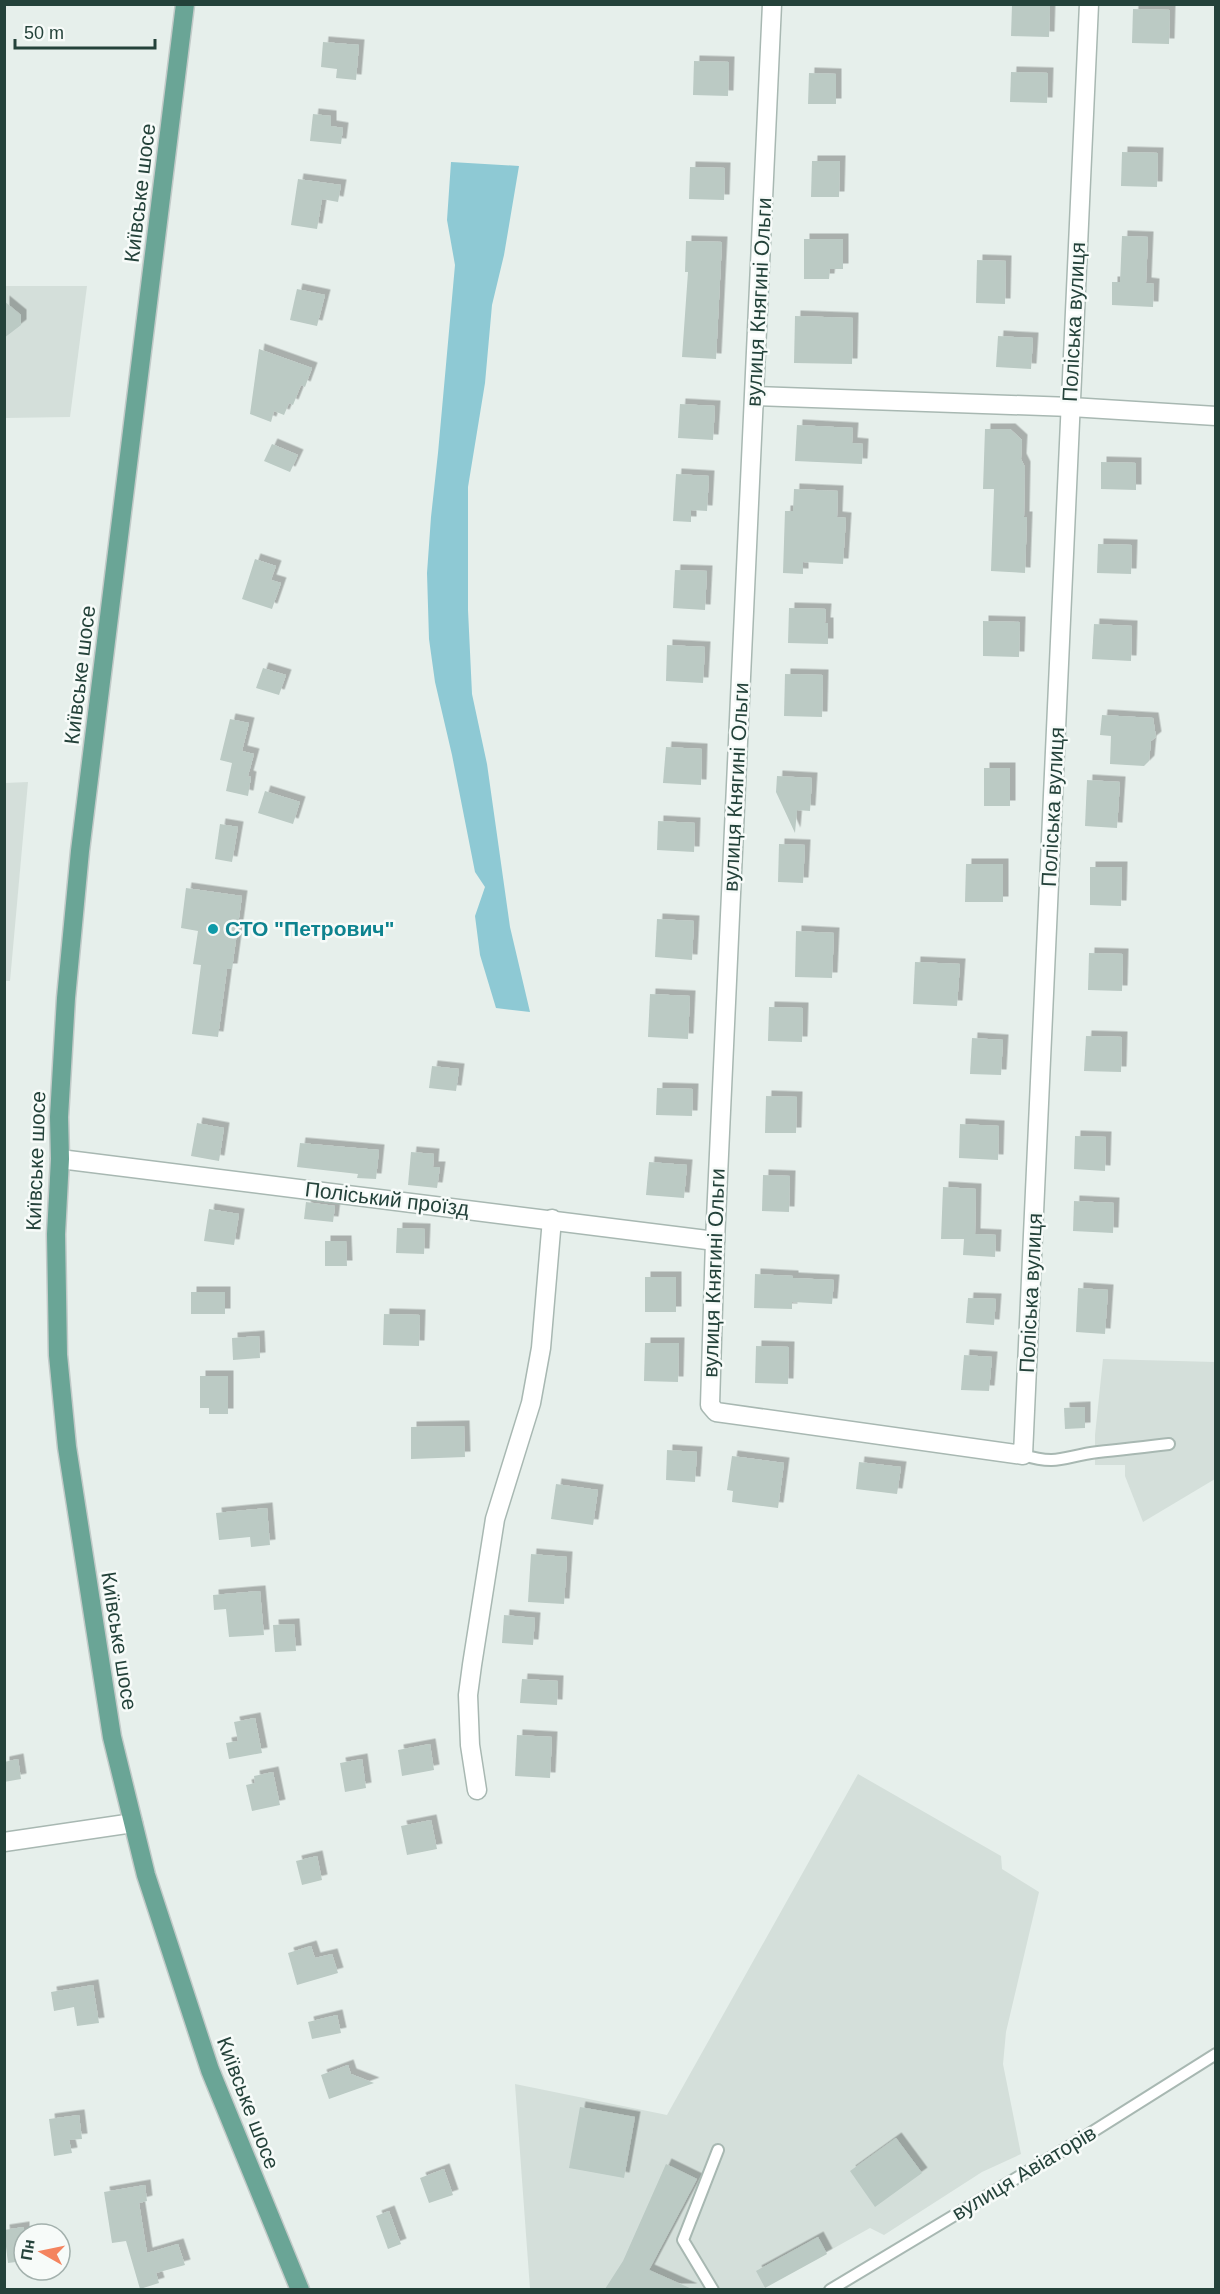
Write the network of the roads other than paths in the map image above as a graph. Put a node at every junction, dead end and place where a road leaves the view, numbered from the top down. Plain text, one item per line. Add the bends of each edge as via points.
1 (185, 4) edge
2 (772, 4) edge
3 (1089, 4) edge
4 (755, 396) junction
5 (1071, 407) junction
6 (1215, 416) edge
7 (60, 1160) junction
8 (552, 1219) junction
9 (715, 1241) junction
10 (1169, 1444) dead end
11 (1023, 1455) junction
12 (477, 1790) dead end
13 (133, 1823) junction
14 (4, 1842) edge
15 (1215, 2054) edge
16 (718, 2150) dead end
17 (300, 2289) edge
18 (713, 2289) edge
19 (830, 2289) edge

1 - 7 main road, Київське шосе via 80,851 66,998
2 - 4 street, вулиця Княгині Ольги
3 - 5 street, Поліська вулиця
4 - 5 street
4 - 9 street, вулиця Княгині Ольги
5 - 6 street
5 - 11 street, Поліська вулиця
7 - 8 street, Поліський проїзд
7 - 13 main road, Київське шосе via 56,1234 58,1355 66,1447 112,1737
8 - 9 street, Поліський проїзд
8 - 12 street via 541,1348 531,1403 495,1519 468,1695
9 - 11 street, вулиця Княгині Ольги via 710,1405 716,1412
10 - 11 lane via 1095,1452 1055,1461
13 - 14 street
13 - 17 main road, Київське шосе via 173,1963 210,2070
15 - 19 lane, вулиця Авіаторів
16 - 18 lane via 683,2240

